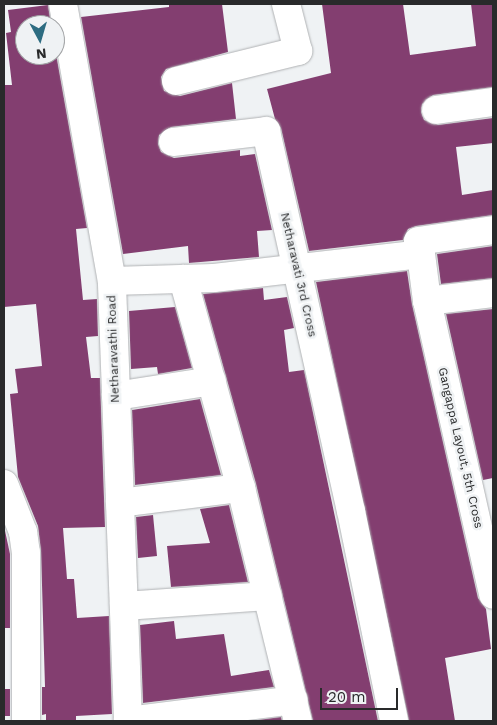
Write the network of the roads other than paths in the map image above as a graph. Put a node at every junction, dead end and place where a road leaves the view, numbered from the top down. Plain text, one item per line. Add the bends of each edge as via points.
1 (63, 4) edge
2 (286, 4) edge
3 (176, 81) dead end
4 (493, 102) edge
5 (436, 110) dead end
6 (173, 142) dead end
7 (493, 230) edge
8 (421, 254) junction
9 (296, 267) junction
10 (183, 279) junction
11 (112, 280) junction
12 (493, 294) edge
13 (427, 301) junction
14 (212, 381) junction
15 (116, 396) junction
16 (4, 484) edge
17 (241, 488) junction
18 (120, 503) junction
19 (493, 595) edge
20 (268, 596) junction
21 (124, 606) junction
22 (296, 711) edge
23 (26, 721) edge
24 (128, 721) edge
25 (394, 721) edge

1 - 11 street
2 - 3 street via 298,51
4 - 5 street
6 - 9 street, Netharavati 3rd Cross via 266,131
7 - 8 street via 418,240
8 - 9 street, Netharavathi Road
8 - 13 street
9 - 10 street, Netharavathi Road
9 - 25 street, Netharavati 3rd Cross via 352,510
10 - 11 street, Netharavathi Road
10 - 14 street
11 - 15 street, Netharavathi Road
12 - 13 street
13 - 19 street, Gangappa Layout, 5th Cross
14 - 15 street
14 - 17 street
15 - 18 street, Netharavathi Road
16 - 23 street via 23,532 26,553
17 - 18 street
17 - 20 street
18 - 21 street, Netharavathi Road
20 - 21 street
20 - 22 street
21 - 24 street, Netharavathi Road
22 - 24 street

